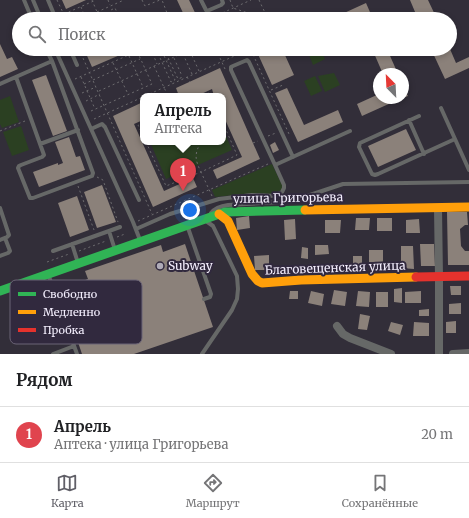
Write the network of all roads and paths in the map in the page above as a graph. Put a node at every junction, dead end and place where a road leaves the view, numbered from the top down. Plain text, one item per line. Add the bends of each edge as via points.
1 (24, 0) edge
2 (33, 0) edge
3 (48, 0) edge
4 (57, 0) edge
5 (96, 0) edge
6 (108, 0) edge
7 (124, 0) edge
8 (142, 0) edge
9 (161, 0) edge
10 (201, 0) edge
11 (222, 0) edge
12 (230, 0) edge
13 (251, 0) edge
14 (259, 0) edge
15 (92, 1) edge
16 (111, 6) junction
17 (81, 7) junction
18 (233, 8) junction
19 (29, 12) edge
20 (38, 12) edge
21 (53, 12) edge
22 (63, 12) edge
23 (69, 12) edge
24 (83, 12) edge
25 (97, 12) joint
26 (112, 12) edge
27 (117, 12) edge
28 (167, 12) edge
29 (224, 12) edge
30 (245, 12) edge
31 (264, 12) edge
32 (50, 56) edge
33 (58, 56) edge
34 (73, 56) edge
35 (82, 56) edge
36 (127, 56) edge
37 (129, 56) edge
38 (154, 56) edge
39 (159, 56) edge
40 (164, 56) edge
41 (168, 56) edge
42 (184, 56) edge
43 (192, 56) edge
44 (234, 56) edge
45 (253, 56) edge
46 (174, 57) joint
47 (140, 58) joint
48 (169, 59) junction
49 (52, 61) junction
50 (166, 61) junction
51 (113, 62) junction
52 (132, 62) junction
53 (162, 62) junction
54 (158, 64) junction
55 (77, 65) dead end
56 (154, 66) junction
57 (116, 69) junction
58 (146, 70) junction
59 (199, 72) junction
60 (90, 73) junction
61 (137, 74) junction
62 (192, 75) junction
63 (16, 77) junction
64 (81, 77) junction
65 (188, 77) junction
66 (183, 78) junction
67 (93, 80) junction
68 (122, 80) junction
69 (70, 82) junction
70 (190, 82) dead end
71 (0, 84) edge
72 (84, 84) junction
73 (283, 85) dead end
74 (96, 87) junction
75 (164, 87) junction
76 (143, 88) junction
77 (87, 91) junction
78 (98, 91) junction
79 (269, 91) junction
80 (82, 93) dead end
81 (151, 93) edge
82 (167, 93) edge
83 (100, 94) junction
84 (128, 94) junction
85 (140, 98) edge
86 (90, 99) junction
87 (86, 101) dead end
88 (104, 105) junction
89 (441, 108) dead end
90 (95, 109) junction
91 (91, 111) dead end
92 (108, 113) junction
93 (419, 116) dead end
94 (31, 119) junction
95 (94, 119) dead end
96 (408, 120) junction
97 (140, 124) edge
98 (91, 129) junction
99 (140, 129) joint
100 (78, 130) junction
101 (226, 130) edge
102 (281, 130) junction
103 (0, 131) edge
104 (137, 131) dead end
105 (350, 131) dead end
106 (289, 134) dead end
107 (263, 139) junction
108 (455, 140) junction
109 (253, 143) dead end
110 (40, 144) junction
111 (147, 145) edge
112 (200, 145) edge
113 (238, 149) dead end
114 (235, 150) junction
115 (424, 154) junction
116 (293, 157) junction
117 (275, 165) junction
118 (257, 169) dead end
119 (469, 170) edge
120 (200, 172) junction
121 (102, 180) dead end
122 (164, 182) junction
123 (469, 182) edge
124 (161, 184) dead end
125 (79, 188) dead end
126 (209, 190) junction
127 (139, 200) dead end
128 (214, 200) junction
129 (469, 207) edge
130 (0, 208) edge
131 (438, 208) junction
132 (152, 214) junction
133 (219, 214) junction
134 (205, 219) junction
135 (134, 222) junction
136 (187, 225) junction
137 (120, 227) joint
138 (136, 229) junction
139 (109, 231) junction
140 (125, 234) dead end
141 (96, 236) junction
142 (5, 238) junction
143 (112, 239) junction
144 (0, 240) edge
145 (141, 241) junction
146 (72, 244) junction
147 (116, 250) junction
148 (53, 251) dead end
149 (74, 252) junction
150 (0, 256) edge
151 (47, 262) dead end
152 (200, 262) junction
153 (78, 263) junction
154 (192, 265) dead end
155 (48, 274) junction
156 (469, 276) edge
157 (439, 277) junction
158 (31, 280) edge
159 (50, 280) edge
160 (10, 287) edge
161 (0, 291) edge
162 (204, 299) dead end
163 (337, 326) dead end
164 (74, 346) joint
165 (469, 352) edge
166 (53, 354) edge
167 (77, 354) edge
168 (202, 354) edge
169 (391, 354) edge
170 (438, 354) edge
171 (454, 354) edge

1 - 19 lane
2 - 20 lane
3 - 21 lane
4 - 22 path
5 - 15 path
6 - 16 path
7 - 16 path
8 - 9 path via 145,6
9 - 28 path
10 - 11 lane via 207,11 221,5
12 - 18 path
13 - 18 path
14 - 31 path
15 - 17 path
15 - 25 path
16 - 25 path
17 - 23 path
17 - 24 path
18 - 29 path
18 - 30 path
26 - 27 path via 115,8
32 - 49 lane
33 - 69 lane
34 - 55 lane
35 - 60 path
36 - 51 path
37 - 52 path
38 - 54 path
39 - 53 path
40 - 50 path
41 - 48 path
42 - 62 path
43 - 59 path
44 - 59 path
45 - 79 path
46 - 48 path
46 - 66 path
47 - 52 path
47 - 58 path
48 - 50 path
48 - 66 path via 178,79
49 - 63 lane
49 - 100 lane
50 - 53 path
50 - 53 path via 175,80 171,82
51 - 57 path
51 - 60 path
52 - 57 path
52 - 61 path
53 - 54 path
54 - 56 path
56 - 58 path
56 - 75 path
57 - 67 path
57 - 68 path
58 - 61 path
58 - 76 path via 152,84
59 - 62 path
60 - 64 path
60 - 67 path
61 - 68 path
61 - 76 path
62 - 65 path
63 - 71 lane
63 - 94 lane
64 - 69 path
64 - 72 path
65 - 66 path
65 - 70 path
66 - 75 path
67 - 72 path
67 - 74 path
68 - 78 path
68 - 84 path
69 - 98 lane
72 - 77 path
73 - 79 path
74 - 77 path
74 - 78 path
75 - 81 path
75 - 82 path
76 - 84 path
77 - 80 path
77 - 86 path
78 - 83 path
79 - 106 path
83 - 86 path
83 - 88 path
84 - 88 path
85 - 92 path
86 - 87 path
86 - 90 path
88 - 90 path
88 - 92 path
89 - 108 lane
90 - 91 path
92 - 95 path
92 - 132 path
93 - 96 lane
94 - 103 path
94 - 110 lane
96 - 115 lane
96 - 115 lane via 360,143 359,147 372,174 375,175
97 - 99 path
98 - 127 lane via 102,124 105,127
98 - 135 lane
99 - 104 path
100 - 110 lane
100 - 110 lane via 92,176 31,198 18,168 43,156
101 - 114 path
102 - 107 path
102 - 107 lane via 250,62 245,60 231,69
102 - 116 lane
105 - 116 lane
107 - 109 path
107 - 117 lane
108 - 115 lane
108 - 119 lane
111 - 122 path
112 - 120 path via 196,162
113 - 114 path
114 - 120 path via 238,155
116 - 117 lane
117 - 128 lane via 284,185 282,192 275,196 252,195
118 - 126 path
120 - 122 path via 166,186
120 - 126 path
121 - 137 path
122 - 124 path
123 - 134 lane via 343,184 298,199 228,204 212,211
125 - 141 path
126 - 128 path
126 - 132 path
128 - 138 lane via 170,214
129 - 131 street, улица Григорьева
130 - 142 lane via 9,233
131 - 133 street, улица Григорьева
131 - 157 street
132 - 135 path
133 - 134 street, улица Григорьева
133 - 157 street, Благовещенская улица via 228,221 252,274 262,283
134 - 136 street, улица Григорьева
134 - 168 lane via 214,226 238,283 237,299 232,310
135 - 138 lane
136 - 145 street, улица Григорьева
136 - 152 lane
137 - 139 lane
138 - 145 lane
139 - 141 lane
139 - 143 lane
140 - 143 path
141 - 146 lane
142 - 144 lane
142 - 150 lane via 10,251
143 - 147 lane
143 - 149 path
145 - 147 street, улица Григорьева
146 - 148 lane
146 - 149 lane
147 - 153 street, улица Григорьева
149 - 151 path
149 - 153 lane
152 - 154 lane
152 - 162 lane via 211,294
153 - 155 street, улица Григорьева
155 - 158 street, улица Григорьева
155 - 159 lane
156 - 157 street, Благовещенская улица
157 - 170 street
160 - 161 street, улица Григорьева
163 - 169 street via 350,338
164 - 166 lane
164 - 167 lane
165 - 171 street

